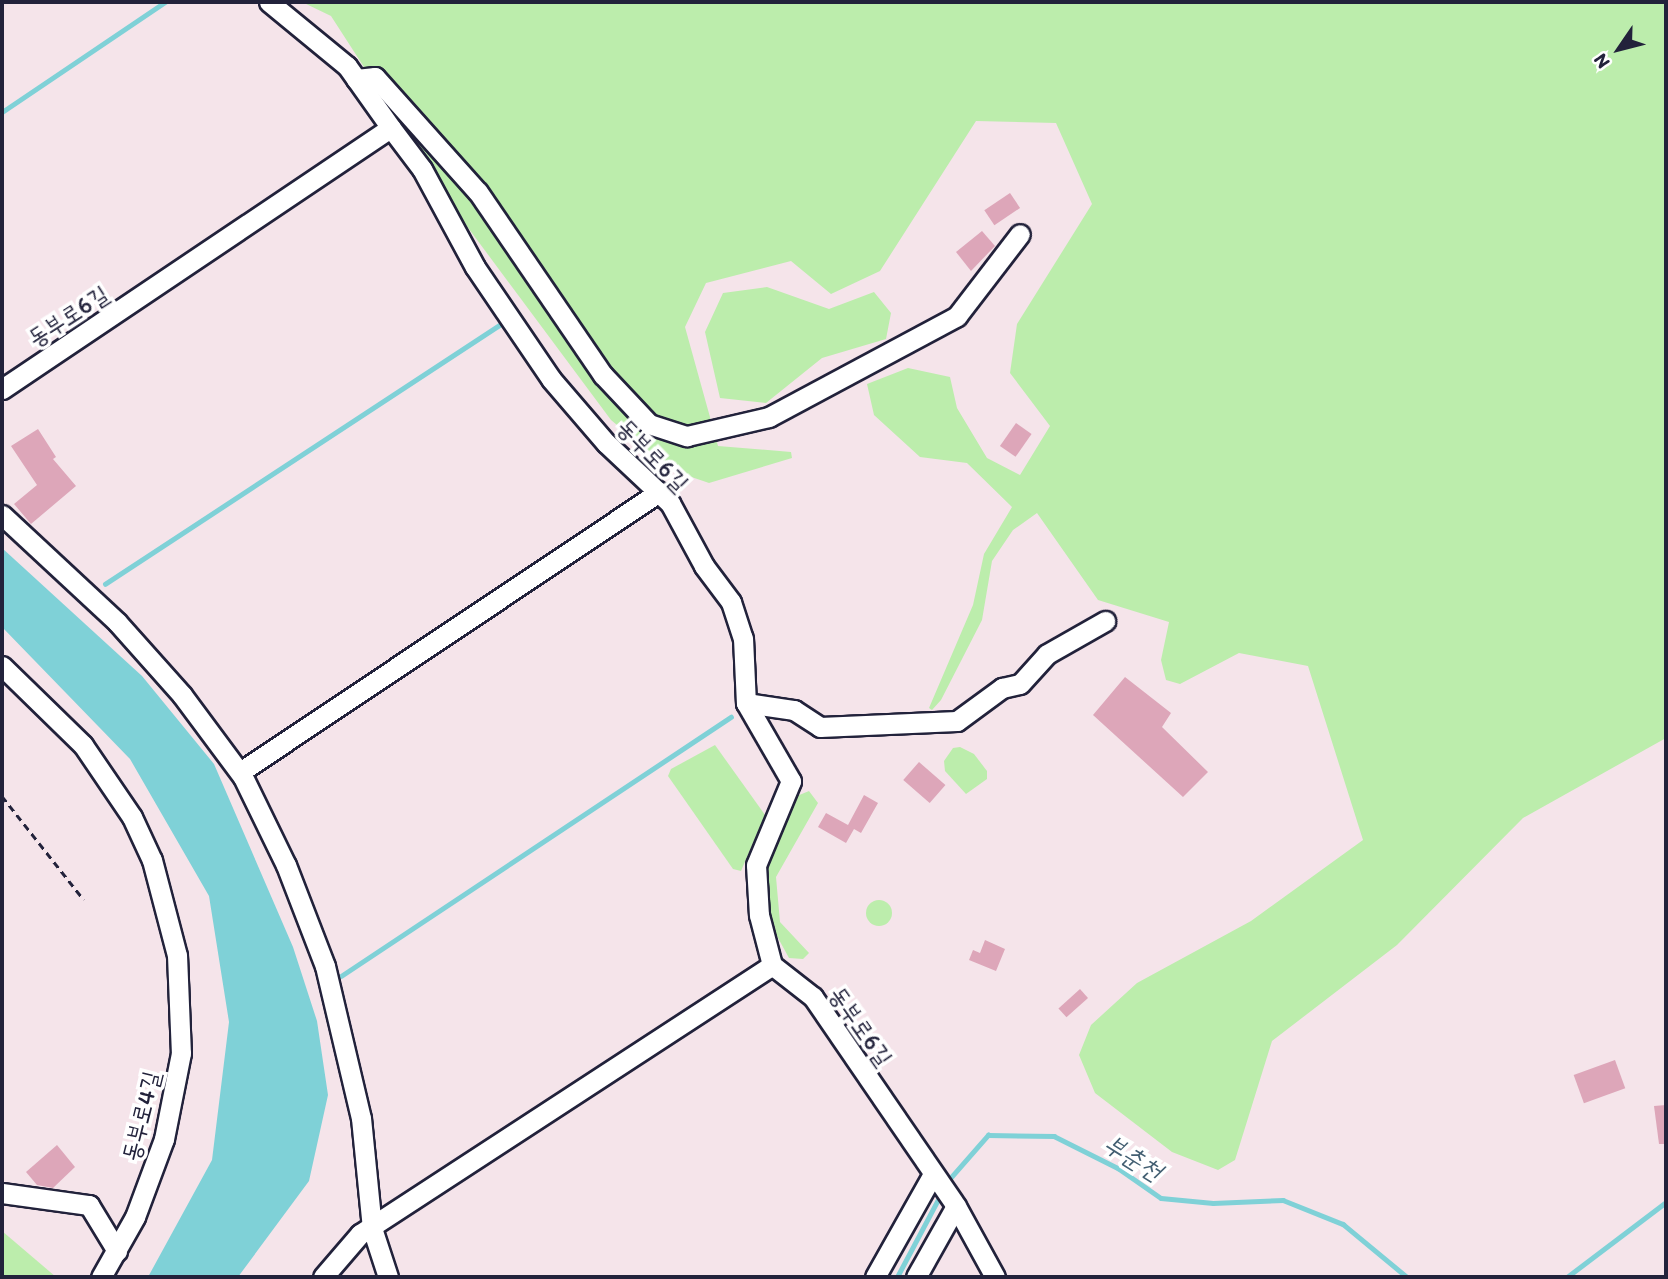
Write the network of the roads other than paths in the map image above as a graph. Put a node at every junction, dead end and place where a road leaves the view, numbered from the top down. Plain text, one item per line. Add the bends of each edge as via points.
1 (270, 2) edge
2 (356, 79) junction
3 (391, 128) junction
4 (1020, 234) dead end
5 (2, 389) edge
6 (659, 492) junction
7 (2, 514) edge
8 (1105, 621) dead end
9 (2, 666) edge
10 (746, 703) junction
11 (240, 772) junction
12 (772, 965) junction
13 (932, 1177) junction
14 (2, 1193) edge
15 (956, 1206) junction
16 (372, 1228) junction
17 (117, 1251) junction
18 (101, 1277) edge
19 (323, 1277) edge
20 (388, 1277) edge
21 (875, 1277) edge
22 (916, 1277) edge
23 (995, 1277) edge

1 - 2 street via 347,66
2 - 3 street
2 - 4 street via 375,76 478,192 603,375 639,414 649,424 687,436 769,417 957,316
3 - 5 street, 동부로6길
3 - 6 street, 동부로6길 via 422,169 475,267 551,379 606,443
6 - 10 street, 동부로6길 via 731,602 743,638
6 - 11 street
7 - 11 street via 52,556 117,622 182,695
8 - 10 street via 1047,654 1020,684 1002,688 957,721 820,727 794,710
9 - 17 street, 동부로4길 via 83,745 132,817 152,860 177,955 182,1013 173,1100 150,1178
10 - 12 street, 동부로6길 via 791,781 757,865 758,915
11 - 16 street via 286,865 325,966 361,1118
12 - 13 street, 동부로6길 via 813,997
12 - 16 street
13 - 15 street, 동부로6길
13 - 21 street
14 - 17 street via 89,1205
15 - 22 street
15 - 23 street, 동부로6길
16 - 19 street via 360,1234
16 - 20 street
17 - 18 street, 동부로4길

